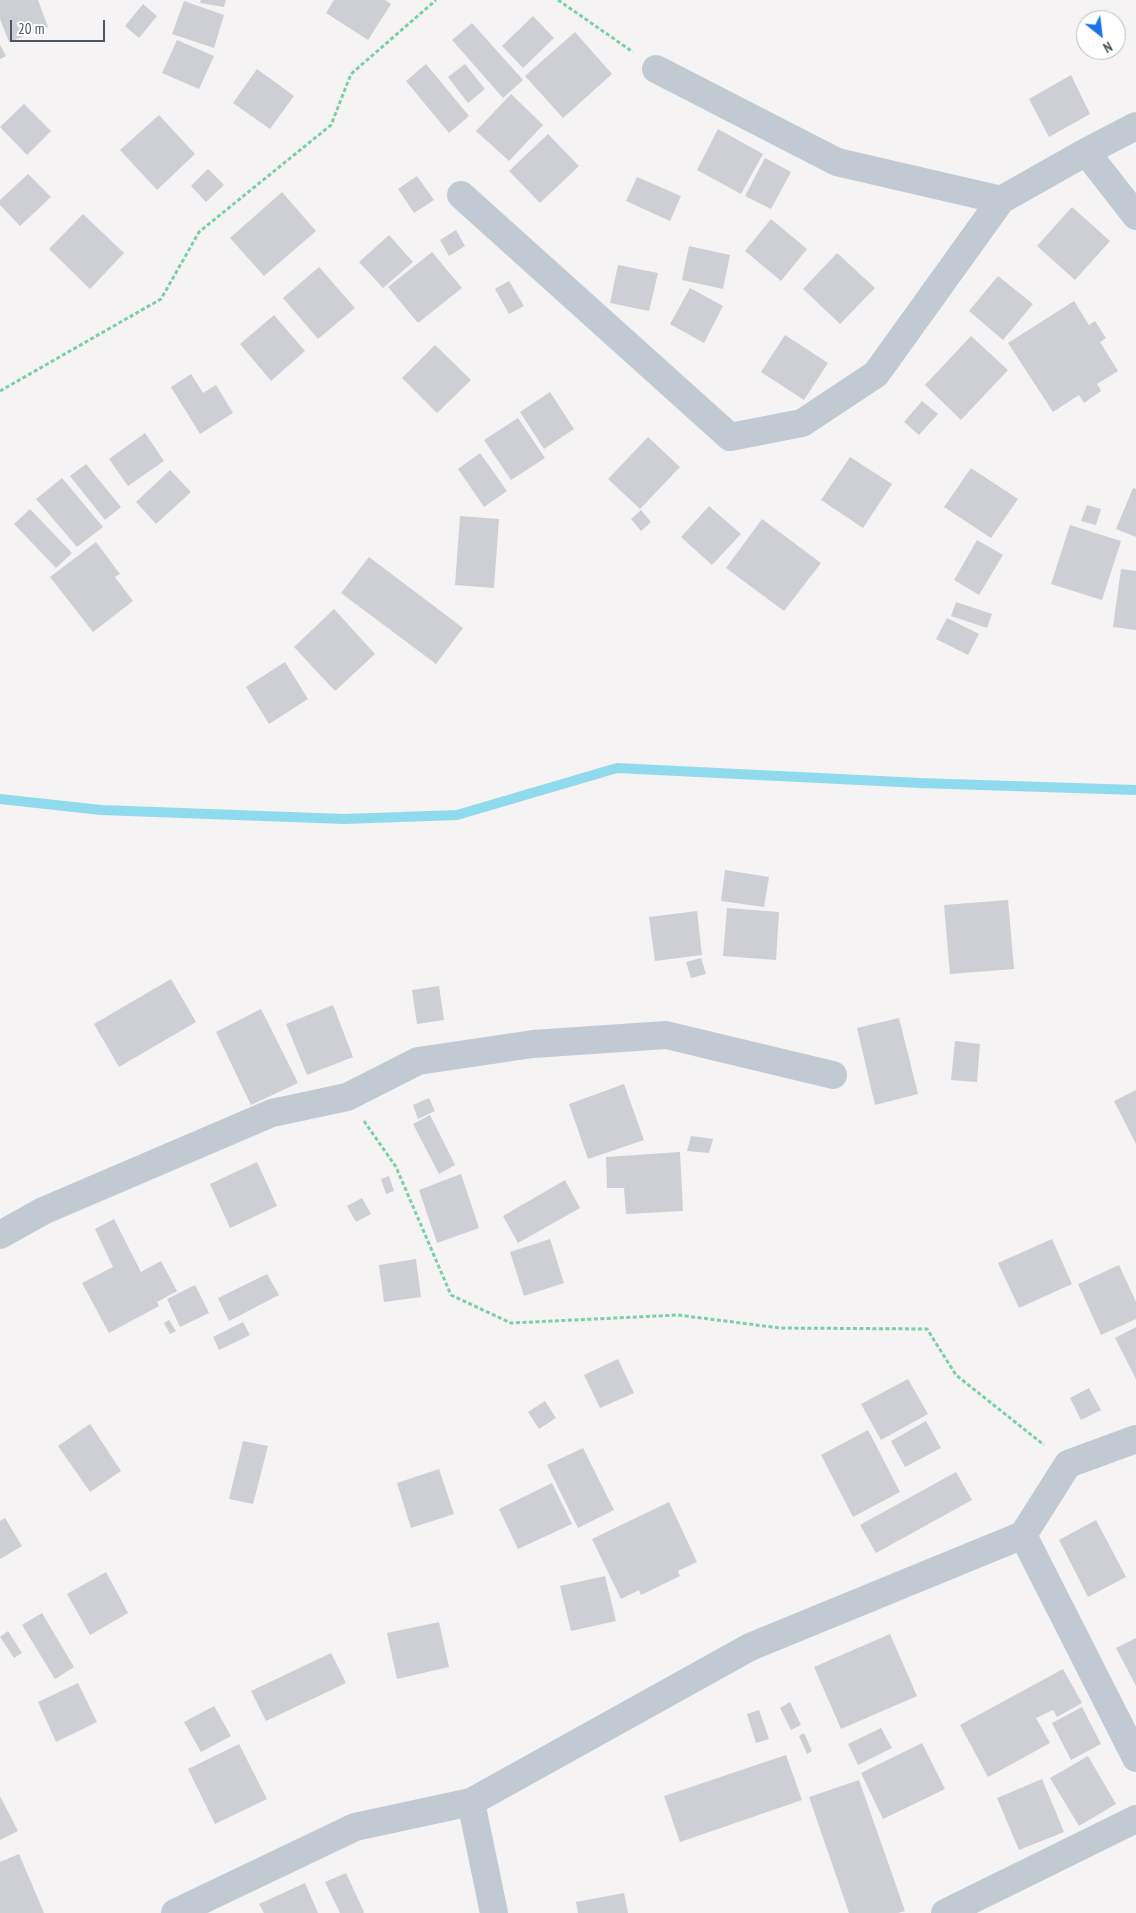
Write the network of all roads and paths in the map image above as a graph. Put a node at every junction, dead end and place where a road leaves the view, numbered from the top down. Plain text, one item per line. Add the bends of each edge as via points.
1 (436, 0) edge
2 (558, 0) edge
3 (656, 68) joint
4 (1136, 126) edge
5 (1086, 152) junction
6 (461, 195) dead end
7 (1001, 200) junction
8 (1136, 216) edge
9 (0, 391) edge
10 (833, 1075) dead end
11 (347, 1097) junction
12 (0, 1235) edge
13 (1136, 1439) edge
14 (1068, 1464) junction
15 (1023, 1536) junction
16 (1136, 1758) edge
17 (470, 1802) junction
18 (1136, 1819) edge
19 (175, 1913) edge
20 (494, 1913) edge
21 (945, 1913) edge

1 - 9 path via 351,74 332,125 199,232 161,298
2 - 3 path
3 - 7 street via 837,162
4 - 5 street
5 - 7 street
5 - 8 street
6 - 7 street via 730,437 802,423 876,374
10 - 11 street via 666,1035 533,1044 418,1061
11 - 12 street via 272,1113 43,1211
11 - 14 path via 396,1167 451,1295 511,1323 678,1315 780,1328 928,1329 956,1375
13 - 14 street
14 - 15 street
15 - 16 street
15 - 17 street via 750,1647
17 - 19 street via 355,1827
17 - 20 street
18 - 21 street

